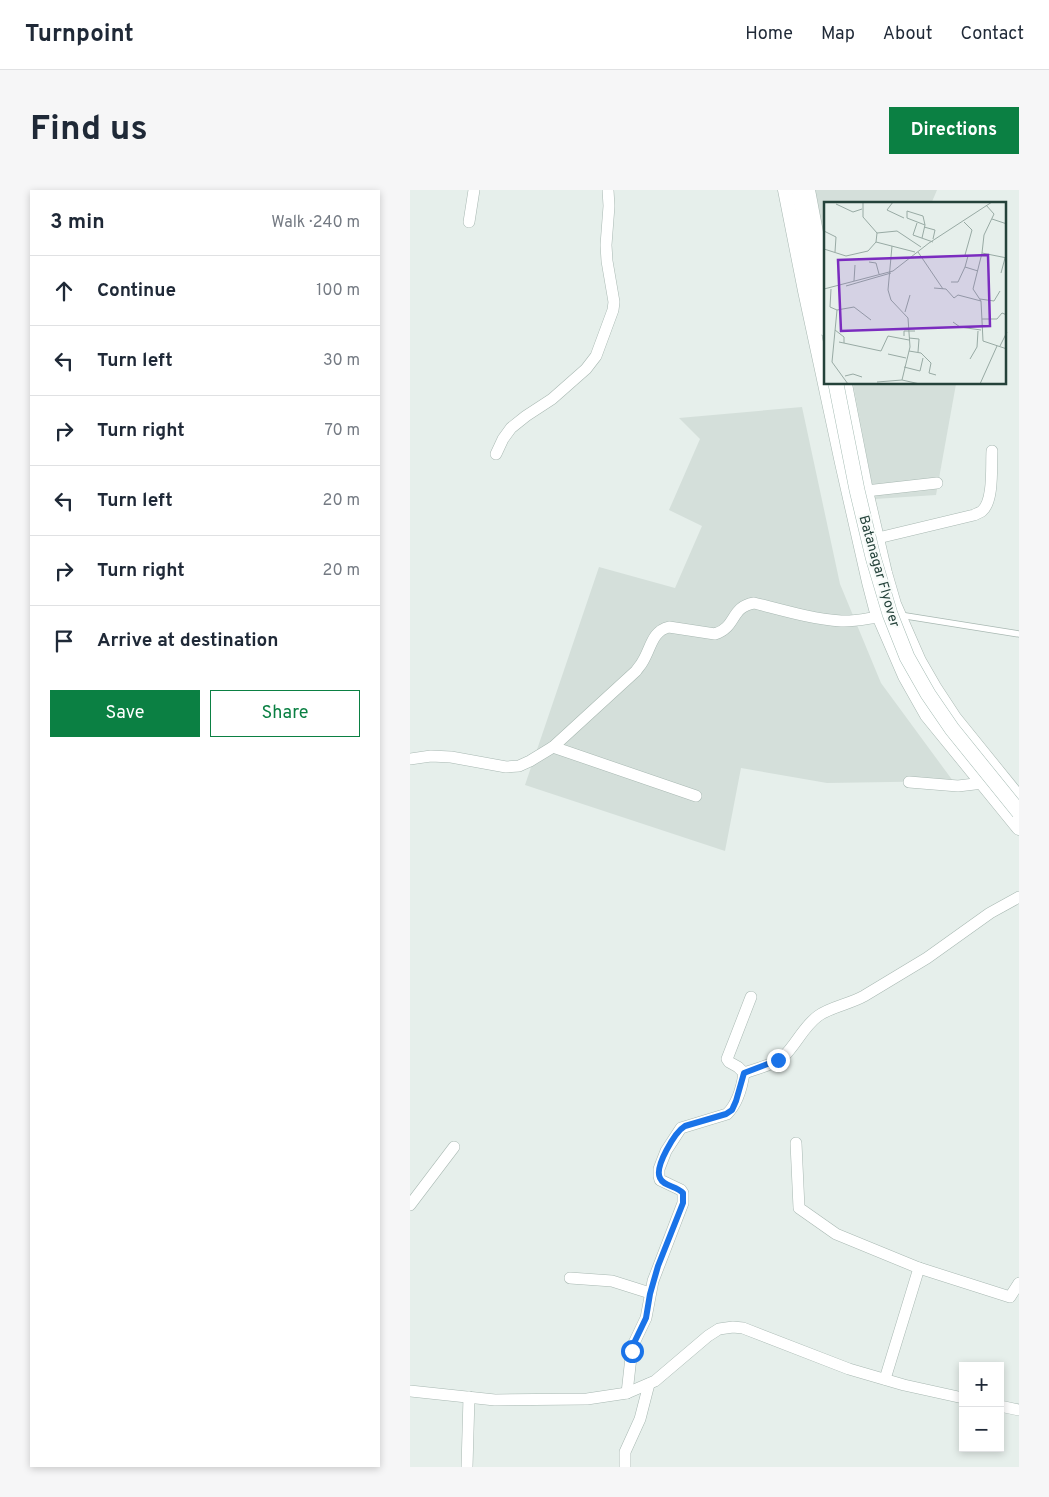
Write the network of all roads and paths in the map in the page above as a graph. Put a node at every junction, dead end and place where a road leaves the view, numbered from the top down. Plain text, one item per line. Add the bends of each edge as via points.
1 (474, 190) edge
2 (608, 190) edge
3 (785, 190) edge
4 (798, 190) edge
5 (808, 190) edge
6 (469, 222) dead end
7 (824, 275) edge
8 (824, 323) edge
9 (824, 379) edge
10 (825, 385) edge
11 (836, 385) edge
12 (845, 385) edge
13 (992, 451) dead end
14 (496, 454) dead end
15 (936, 482) dead end
16 (866, 491) junction
17 (878, 538) junction
18 (899, 615) junction
19 (879, 616) junction
20 (1019, 634) edge
21 (553, 747) junction
22 (410, 759) edge
23 (909, 782) dead end
24 (983, 783) junction
25 (696, 796) dead end
26 (1019, 798) edge
27 (1019, 812) edge
28 (1019, 828) edge
29 (1019, 897) edge
30 (752, 997) dead end
31 (744, 1073) junction
32 (796, 1143) dead end
33 (454, 1147) dead end
34 (410, 1205) edge
35 (919, 1268) junction
36 (570, 1278) dead end
37 (1019, 1283) edge
38 (650, 1294) junction
39 (885, 1379) junction
40 (649, 1384) junction
41 (410, 1391) edge
42 (628, 1393) junction
43 (469, 1397) junction
44 (959, 1397) edge
45 (1004, 1407) edge
46 (1019, 1410) edge
47 (468, 1467) edge
48 (625, 1467) edge

1 - 6 street
2 - 14 street via 606,245 614,302 596,356 552,399 511,428
3 - 9 street
4 - 8 main road
5 - 7 street
10 - 19 street
11 - 27 main road, Batanagar Flyover, bridge via 873,557 907,657 952,730
12 - 16 street
13 - 17 street via 989,497 981,511
15 - 16 street
16 - 17 street
17 - 18 street
18 - 19 street
18 - 20 lane
18 - 26 street via 919,661 955,719
19 - 21 street via 840,621 754,603 745,604 728,627 715,634 669,627 662,629 655,635 636,671
19 - 24 street via 927,714
21 - 22 street via 519,766 506,767 451,757
21 - 25 street
23 - 24 street via 958,786
24 - 28 street
29 - 31 street via 854,1002 819,1015 784,1056
30 - 31 street via 727,1059
31 - 38 street via 732,1110 681,1128 666,1151 658,1176 681,1190 684,1197
32 - 35 street via 799,1208 836,1234
33 - 34 street
35 - 37 street via 1010,1297
35 - 39 street
36 - 38 street via 612,1281
38 - 42 street via 646,1318 632,1351
39 - 40 street via 848,1369 733,1327 719,1329 708,1336
39 - 44 street
40 - 42 street
40 - 48 street via 640,1419 625,1452
41 - 43 street
42 - 43 street via 587,1399 495,1400
43 - 47 street
45 - 46 street

